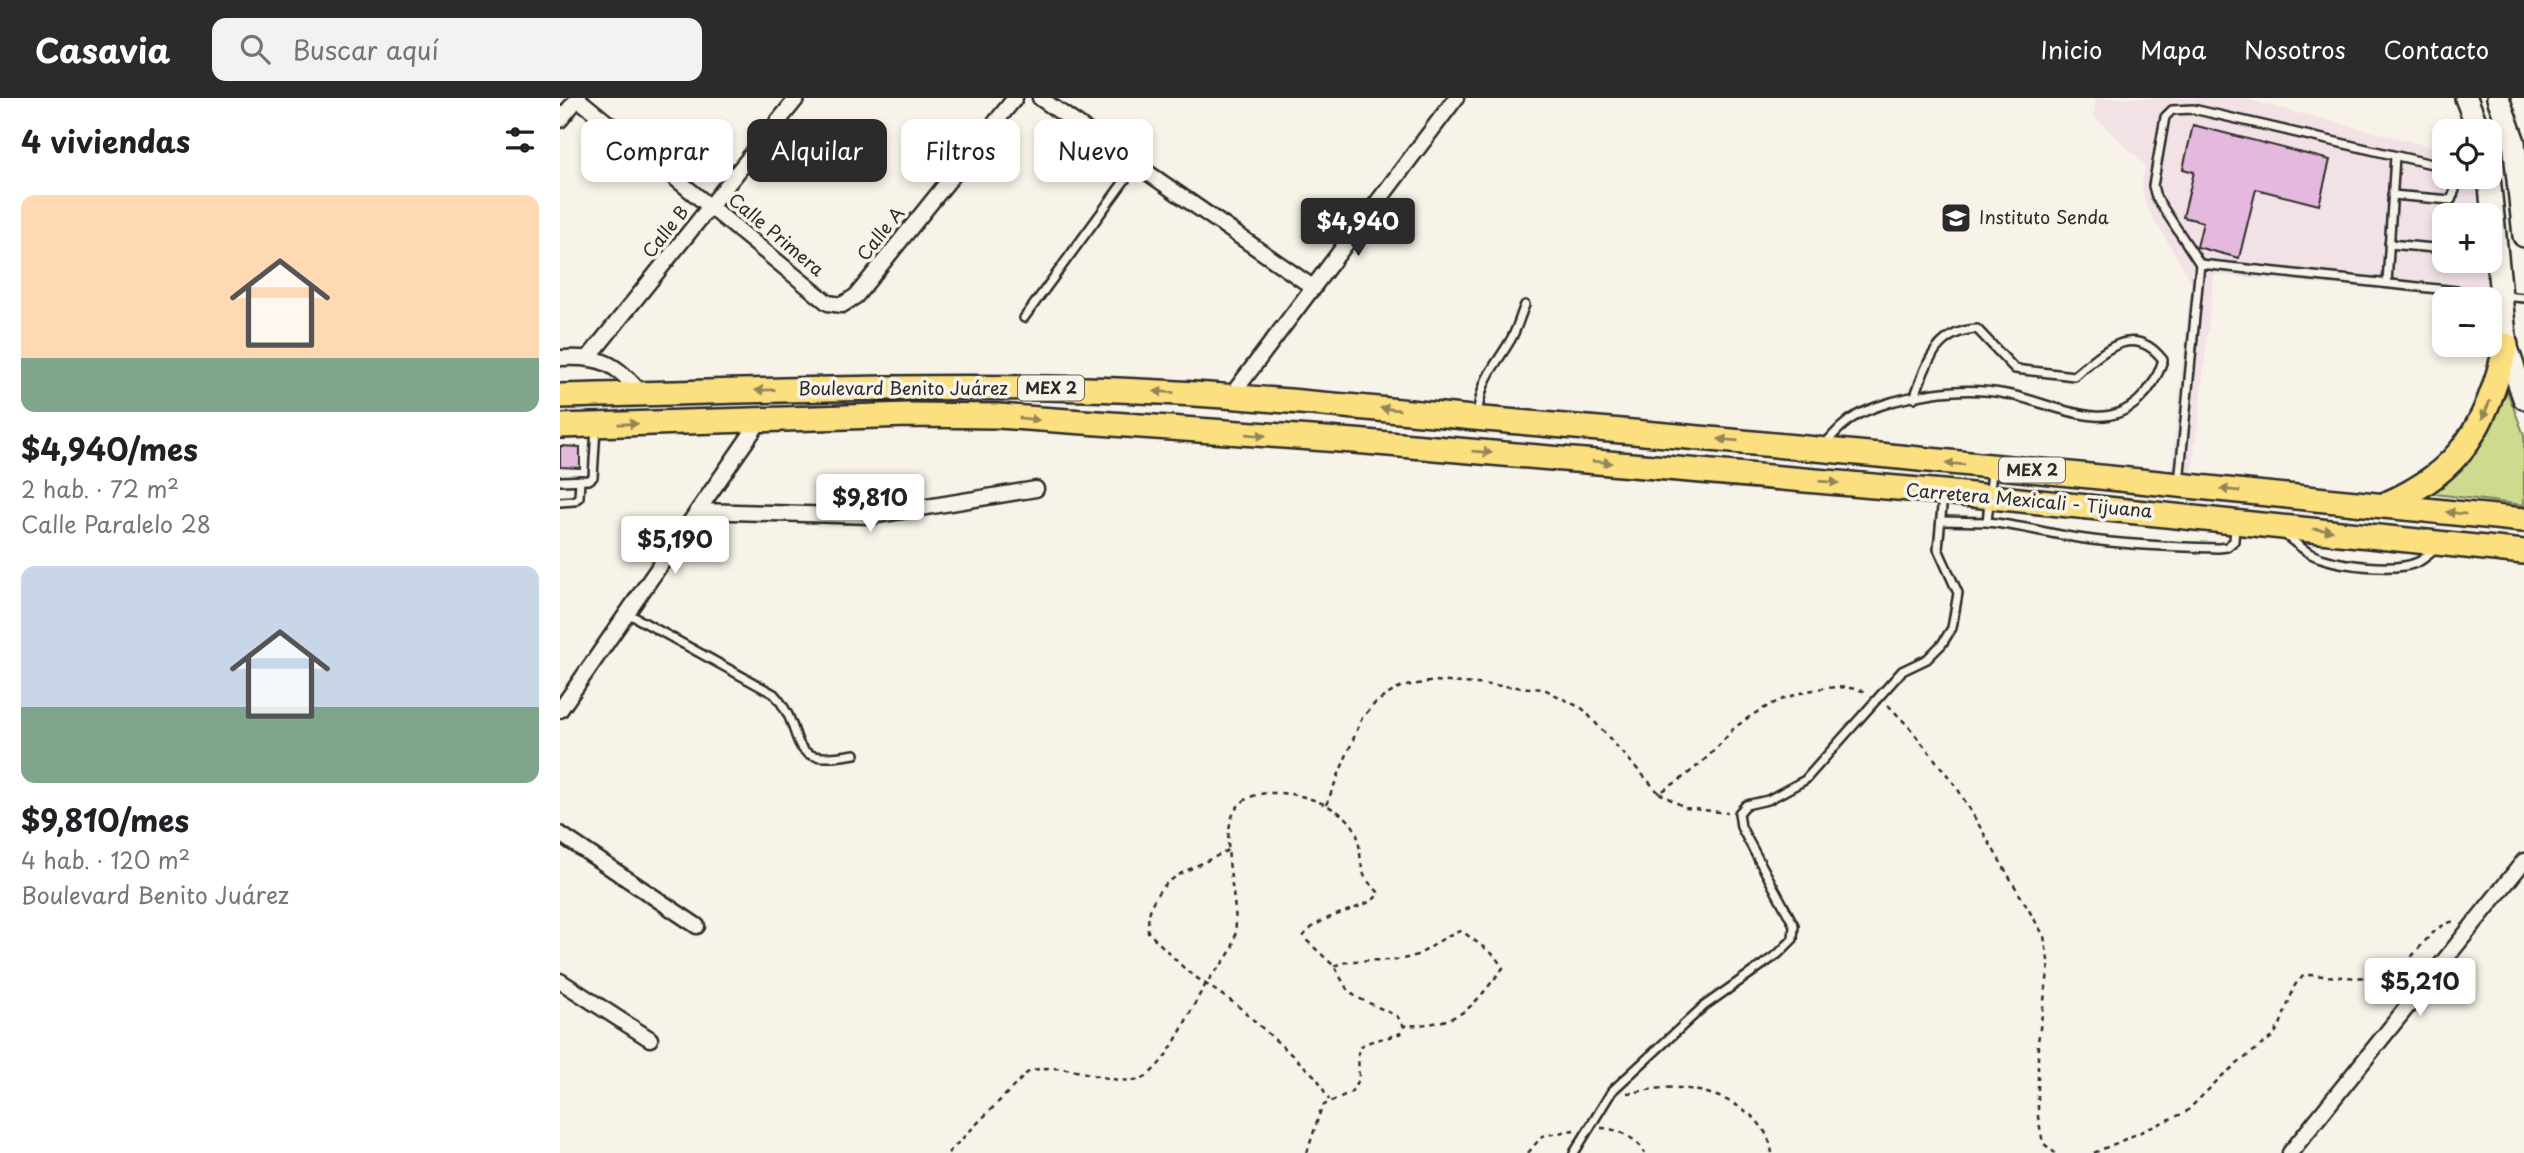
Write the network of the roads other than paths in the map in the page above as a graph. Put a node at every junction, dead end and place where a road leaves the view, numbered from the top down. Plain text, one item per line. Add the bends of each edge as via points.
1 (577, 98) edge
2 (797, 98) edge
3 (1015, 98) edge
4 (1040, 98) edge
5 (1456, 98) edge
6 (2466, 98) edge
7 (2498, 98) edge
8 (1071, 119) edge
9 (2474, 119) edge
10 (560, 120) edge
11 (2395, 156) junction
12 (2432, 164) edge
13 (1153, 176) edge
14 (1123, 182) edge
15 (2455, 189) edge
16 (2490, 189) edge
17 (2392, 195) junction
18 (712, 207) junction
19 (2524, 236) edge
20 (2389, 244) junction
21 (2432, 248) edge
22 (2200, 264) junction
23 (2387, 283) junction
24 (2432, 287) edge
25 (2499, 287) edge
26 (1314, 288) junction
27 (2502, 294) edge
28 (856, 296) joint
29 (2524, 298) edge
30 (1525, 305) dead end
31 (2502, 311) edge
32 (1024, 318) dead end
33 (2506, 345) junction
34 (589, 357) junction
35 (560, 358) edge
36 (988, 387) junction
37 (642, 394) junction
38 (560, 396) edge
39 (1231, 396) junction
40 (1914, 398) junction
41 (2524, 398) edge
42 (853, 418) junction
43 (1476, 418) junction
44 (760, 421) junction
45 (596, 424) junction
46 (1539, 424) joint
47 (560, 426) edge
48 (1821, 447) junction
49 (1534, 457) joint
50 (1993, 467) junction
51 (580, 480) junction
52 (561, 481) edge
53 (2179, 485) junction
54 (1036, 489) dead end
55 (1943, 492) junction
56 (1988, 496) junction
57 (560, 502) edge
58 (2383, 505) junction
59 (698, 511) junction
60 (1941, 520) junction
61 (2236, 520) junction
62 (2524, 520) edge
63 (1987, 522) junction
64 (2270, 524) junction
65 (2524, 536) edge
66 (2453, 544) junction
67 (2524, 552) edge
68 (629, 614) junction
69 (560, 710) edge
70 (855, 754) dead end
71 (560, 834) edge
72 (2524, 861) edge
73 (697, 926) dead end
74 (560, 981) edge
75 (650, 1039) dead end
76 (2292, 1152) edge
77 (1574, 1153) edge

1 - 10 street
1 - 18 street, Calle Primera
2 - 18 street, Calle B
3 - 28 street, Calle A
4 - 8 street
5 - 26 street
6 - 9 main road
7 - 19 main road via 2514,142
11 - 12 lane
11 - 17 lane
11 - 22 lane via 2193,109 2172,110 2165,117 2153,186
13 - 26 street
14 - 32 lane
15 - 17 lane via 2451,200
16 - 25 main road
17 - 20 lane
18 - 28 street, Calle Primera via 828,303 842,305
18 - 34 street, Calle B
20 - 21 lane
20 - 23 lane
22 - 23 lane
22 - 53 lane
23 - 24 lane
26 - 39 street
27 - 29 lane
30 - 43 lane via 1511,340 1481,386
31 - 33 main road
33 - 41 main road
33 -> 58 main road via 2493,394 2469,443 2417,491
34 - 35 street
34 - 37 street via 613,365
36 -> 37 main road, Boulevard Benito Juárez / MEX 2
39 -> 36 main road, Boulevard Benito Juárez / MEX 2
36 - 42 main road via 981,398 894,402
37 - 38 main road, Boulevard Benito Juárez / MEX 2
43 -> 39 main road, Boulevard Benito Juárez / MEX 2
40 - 40 lane via 1947,390 2004,393 2095,416 2118,412 2141,400 2156,382 2163,360 2151,345 2139,340 2126,342 2066,377 2015,369 1977,329 1959,330 1940,343
40 - 48 lane via 1859,414
42 - 44 main road, Boulevard Benito Juárez / MEX 2
42 -> 49 main road, Boulevard Benito Juárez / MEX 2 via 998,416
43 - 46 main road, Boulevard Benito Juárez / MEX 2
45 -> 44 main road, Boulevard Benito Juárez / MEX 2
44 - 59 street
45 - 47 main road, Boulevard Benito Juárez / MEX 2
45 - 51 lane via 595,471 589,480
48 -> 46 main road, Carretera Mexicali - Tijuana / MEX 2
50 -> 48 main road, Carretera Mexicali - Tijuana / MEX 2
49 -> 55 main road, Carretera Mexicali - Tijuana / MEX 2
50 - 53 main road, Carretera Mexicali - Tijuana / MEX 2
50 - 56 lane
51 - 52 lane
51 - 57 lane via 579,497
58 -> 53 main road, Carretera Mexicali - Tijuana / MEX 2
54 - 59 street via 872,516
55 - 56 main road, Carretera Mexicali - Tijuana / MEX 2
55 - 60 lane
56 - 61 main road, Carretera Mexicali - Tijuana / MEX 2
56 - 63 lane
62 -> 58 main road, Carretera Mexicali - Tijuana / MEX 2
59 - 68 street
60 - 63 lane
60 - 77 lane via 1938,549 1958,593 1952,628 1942,644 1927,659 1902,671 1805,780 1768,800 1746,805 1739,813 1741,827 1794,925 1793,939 1704,1006 1612,1091
61 - 63 lane via 2234,541 2219,548 2143,546
61 - 64 main road, Carretera Mexicali - Tijuana / MEX 2
64 -> 66 main road, Carretera Mexicali - Tijuana / MEX 2
64 - 66 lane via 2311,554 2347,564 2402,566
65 - 66 main road via 2491,532
66 - 67 main road, Carretera Mexicali - Tijuana / MEX 2
68 - 69 street
68 - 70 lane via 774,694 784,705 802,750 814,758
71 - 73 street
72 - 76 street
74 - 75 street

